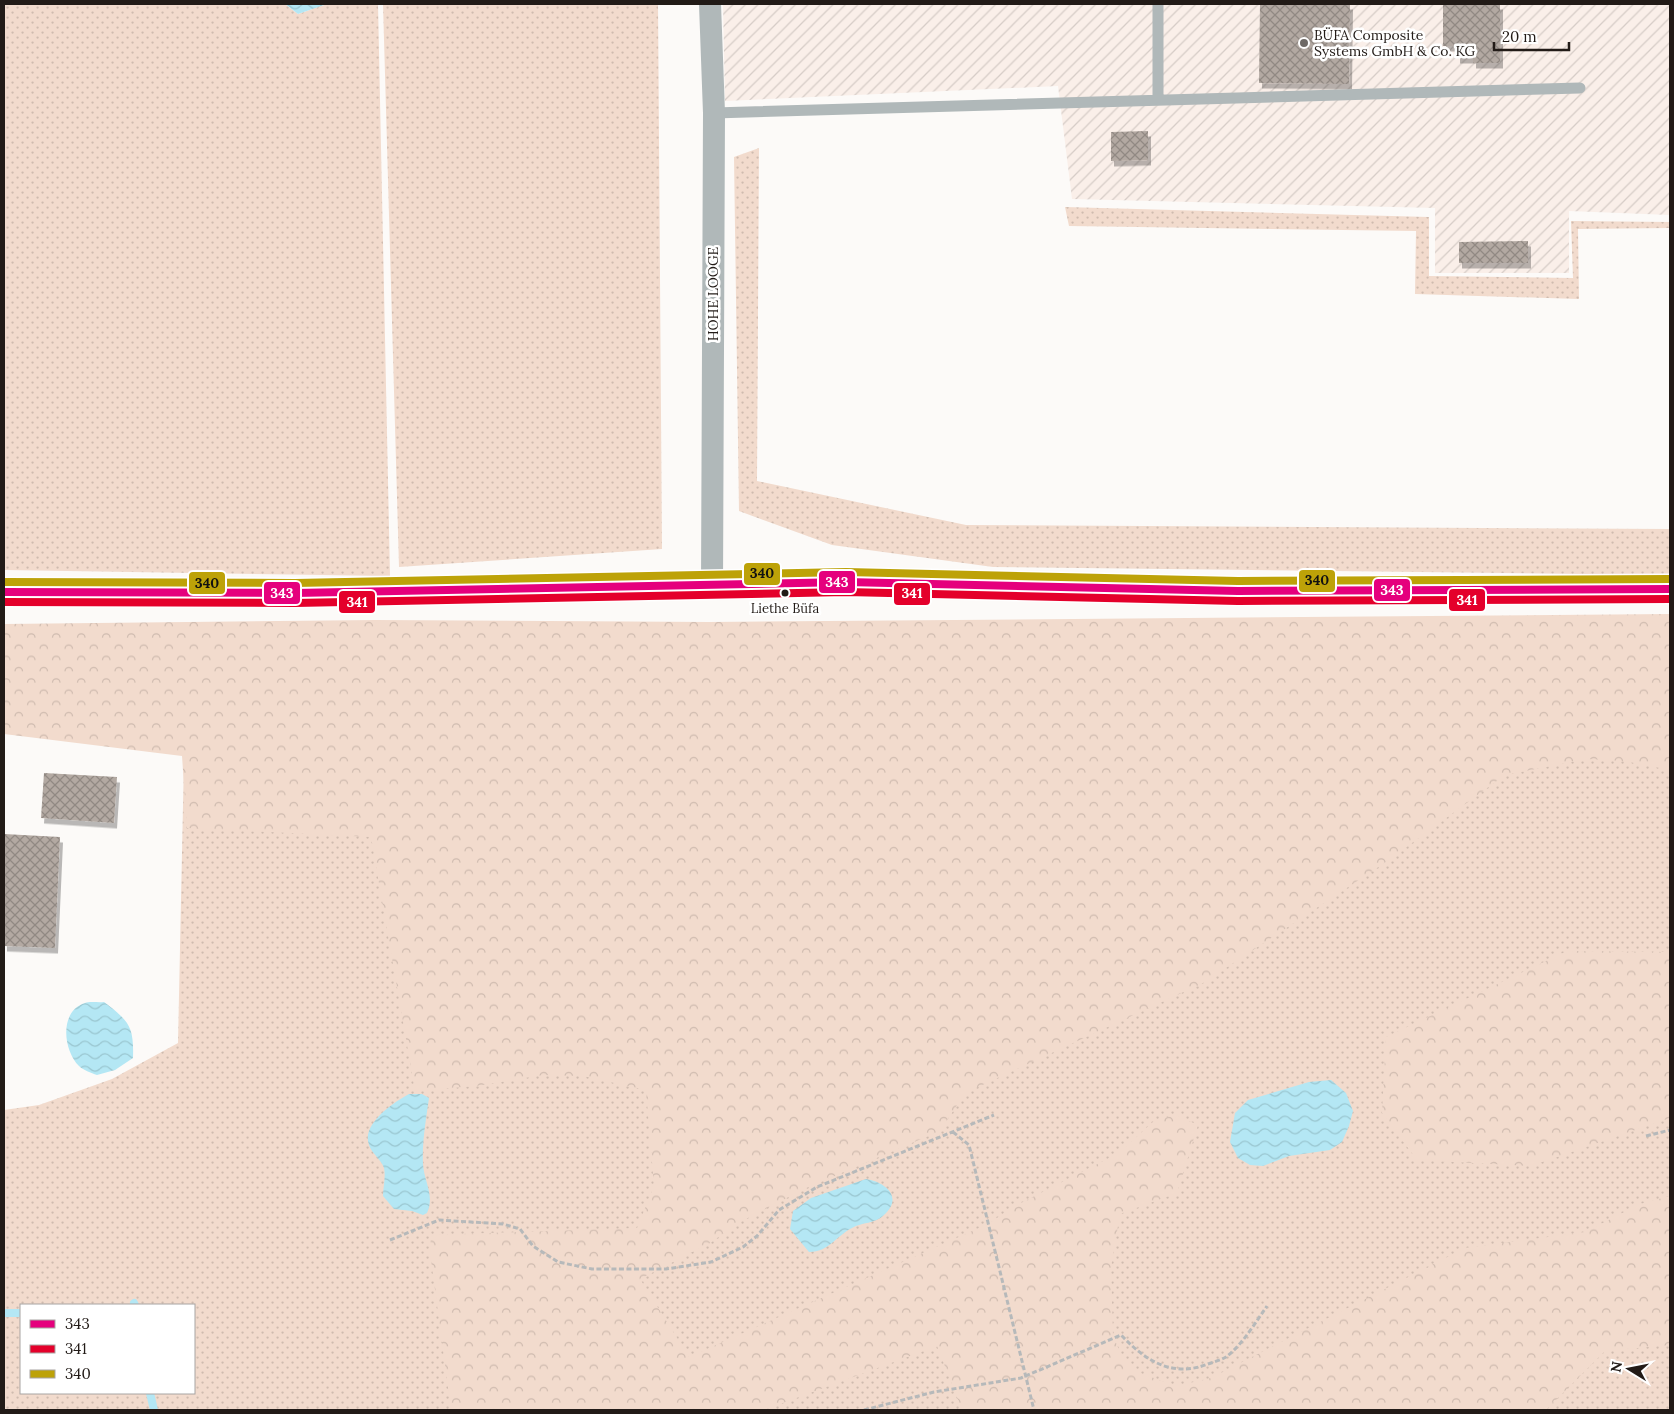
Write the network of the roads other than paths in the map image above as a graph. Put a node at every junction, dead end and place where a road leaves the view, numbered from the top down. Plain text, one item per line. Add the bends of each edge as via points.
1 (710, 4) edge
2 (1158, 4) edge
3 (1580, 88) dead end
4 (1158, 100) junction
5 (714, 113) junction
6 (712, 585) junction
7 (1670, 589) edge
8 (4, 592) edge

1 - 5 street, HOHE LOOGE
2 - 4 lane
3 - 4 lane
4 - 5 lane
5 - 6 street, HOHE LOOGE
6 - 7 street via 846,582 1238,592
6 - 8 street via 295,593

